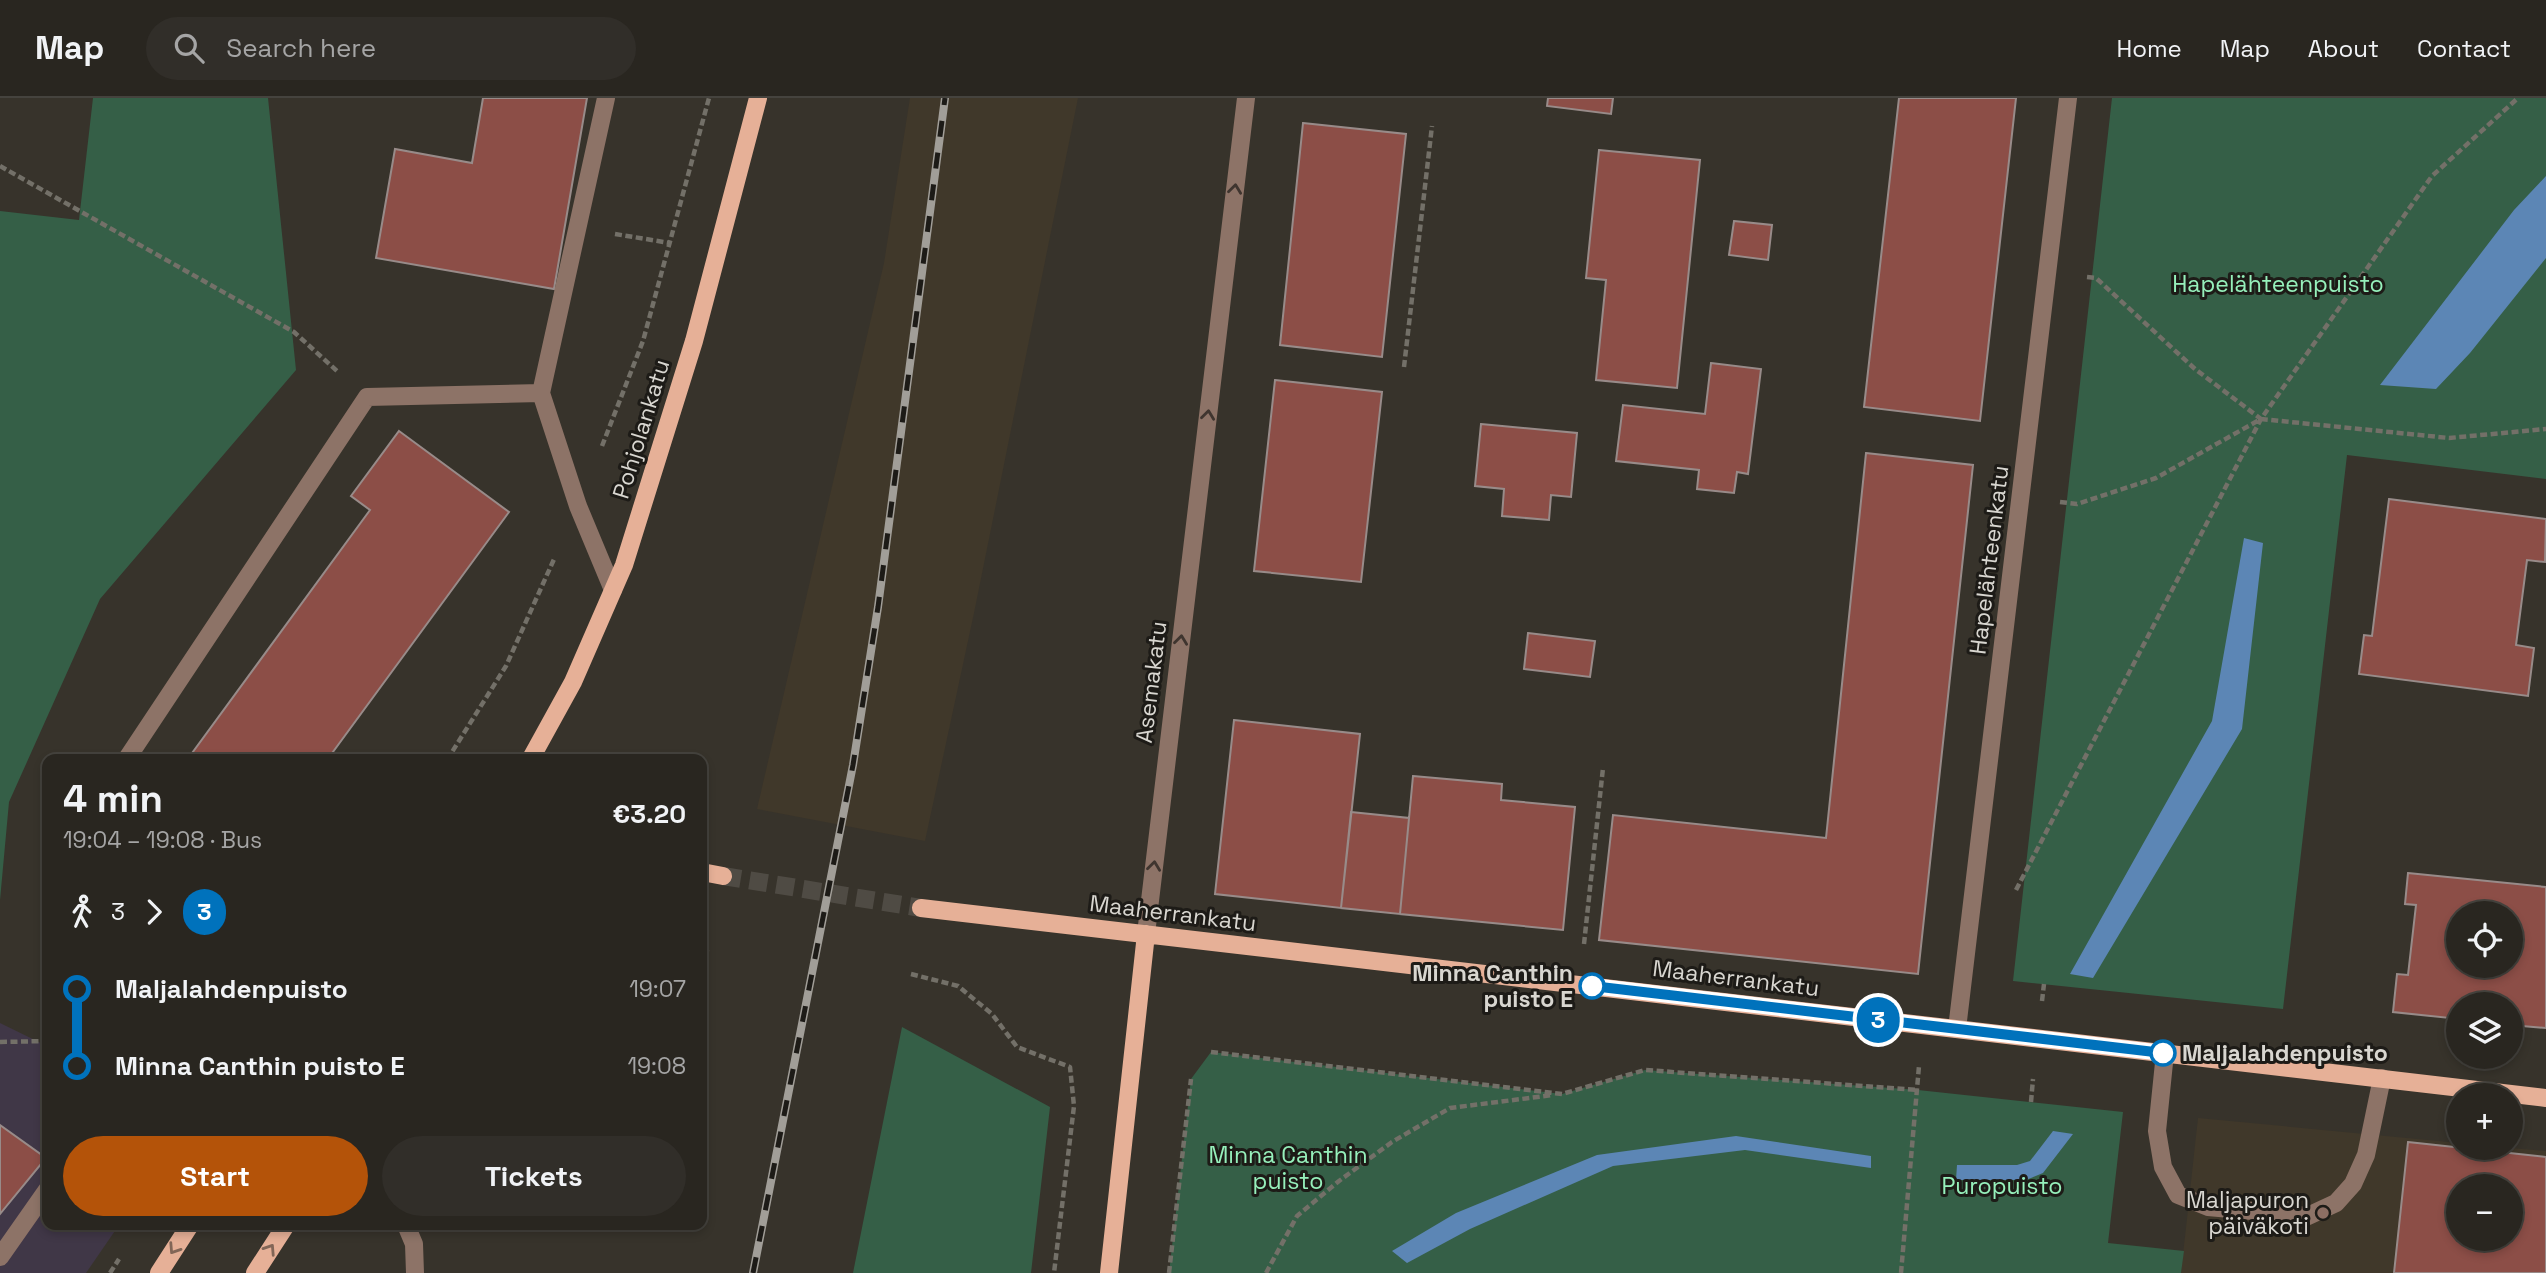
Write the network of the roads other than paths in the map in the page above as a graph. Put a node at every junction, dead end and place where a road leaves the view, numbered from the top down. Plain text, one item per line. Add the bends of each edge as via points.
1 (606, 98) edge
2 (758, 98) edge
3 (1246, 98) edge
4 (2068, 98) edge
5 (541, 393) junction
6 (612, 590) junction
7 (130, 754) edge
8 (533, 754) edge
9 (707, 873) edge
10 (723, 876) tunnel mouth
11 (920, 908) tunnel mouth
12 (1146, 934) junction
13 (1957, 1028) junction
14 (2165, 1053) junction
15 (2382, 1078) junction
16 (2546, 1098) edge
17 (42, 1197) edge
18 (187, 1230) edge
19 (283, 1230) edge
20 (408, 1230) edge
21 (0, 1257) edge
22 (159, 1273) edge
23 (255, 1273) edge
24 (415, 1273) edge
25 (1109, 1273) edge

1 - 5 street
2 - 6 main road, Pohjolankatu via 694,341 624,565
12 -> 3 street, Asemakatu
4 - 13 street, Hapelähteenkatu
5 - 6 street via 578,506
5 - 7 street via 367,397
6 - 8 main road, Pohjolankatu via 573,682
9 - 10 main road
11 - 12 main road, Maaherrankatu
12 - 13 main road, Maaherrankatu
12 - 25 main road, Asemakatu
13 - 14 main road, Maaherrankatu
14 - 15 main road, Maaherrankatu
14 - 15 street via 2157,1131 2163,1167 2178,1195 2208,1207 2308,1216 2336,1203 2353,1184 2366,1155
15 - 16 main road, Maaherrankatu
17 - 21 street
18 -> 22 main road
23 -> 19 main road
20 - 24 street via 414,1244

